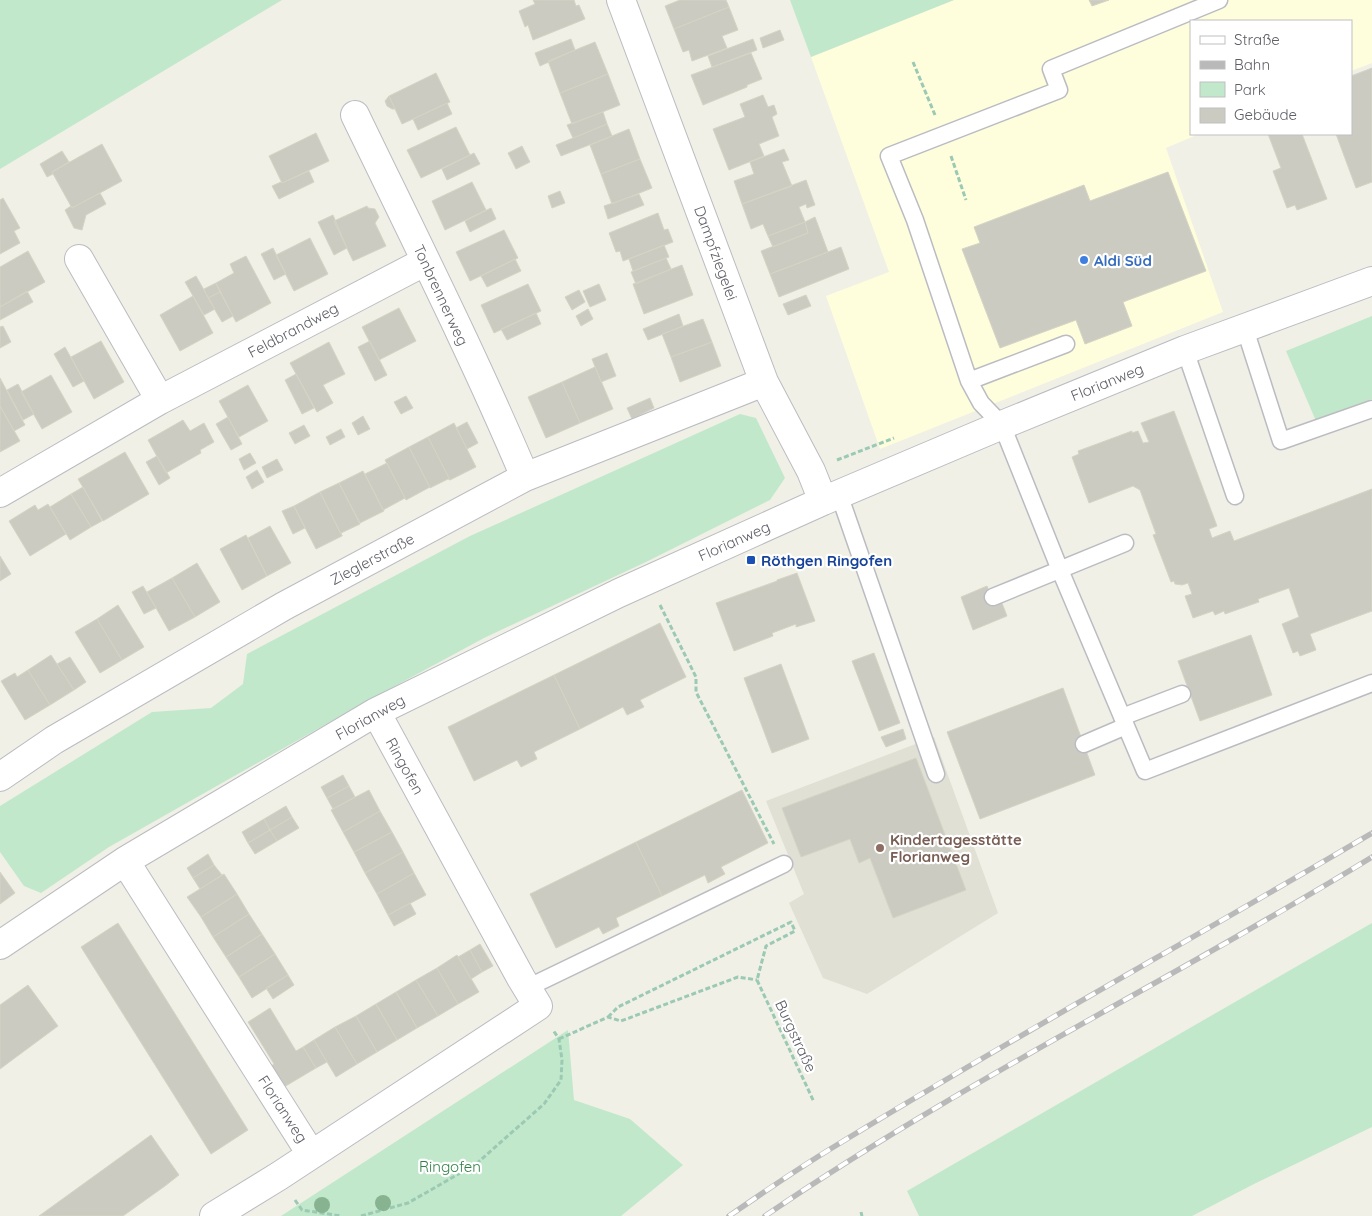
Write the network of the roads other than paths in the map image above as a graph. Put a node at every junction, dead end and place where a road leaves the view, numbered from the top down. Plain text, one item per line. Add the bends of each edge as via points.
1 (621, 0) edge
2 (1219, 0) edge
3 (354, 115) dead end
4 (79, 259) dead end
5 (426, 261) junction
6 (1372, 281) edge
7 (1244, 329) junction
8 (1066, 344) dead end
9 (1185, 350) junction
10 (969, 381) junction
11 (764, 382) junction
12 (160, 400) junction
13 (1372, 409) edge
14 (1002, 425) junction
15 (525, 477) junction
16 (0, 493) edge
17 (1235, 496) dead end
18 (831, 498) junction
19 (1125, 543) dead end
20 (1060, 570) junction
21 (993, 597) dead end
22 (1372, 682) edge
23 (1182, 694) dead end
24 (376, 712) junction
25 (1124, 721) junction
26 (1084, 744) dead end
27 (936, 774) dead end
28 (0, 777) edge
29 (124, 861) junction
30 (784, 864) road end
31 (0, 945) edge
32 (527, 988) junction
33 (311, 1154) junction
34 (214, 1216) edge

1 - 11 street, Dampfziegelei
2 - 10 lane via 1051,69 1059,90 889,156 915,220
3 - 5 street, Tonbrennerweg
4 - 12 street
5 - 12 street, Feldbrandweg
5 - 15 street, Tonbrennerweg
6 - 7 street, Florianweg
7 - 9 street, Florianweg
7 - 13 lane via 1281,442
8 - 10 lane
9 - 14 street, Florianweg
9 - 17 lane
10 - 14 lane via 981,403
11 - 15 street, Zieglerstraße
11 - 18 street, Dampfziegelei via 811,471
12 - 16 street, Feldbrandweg
14 - 18 street, Florianweg
14 - 20 lane
15 - 28 street, Zieglerstraße via 284,606 54,740
18 - 24 street, Florianweg via 648,579
18 - 27 lane
19 - 20 lane
20 - 21 lane
20 - 25 lane
22 - 25 lane via 1145,771
23 - 25 lane
24 - 29 street, Florianweg
24 - 32 street, Ringofen
25 - 26 lane
29 - 31 street, Florianweg
29 - 33 street, Florianweg
30 - 32 lane
32 - 33 street, Ringofen via 538,1006
33 - 34 street, Ringofen

